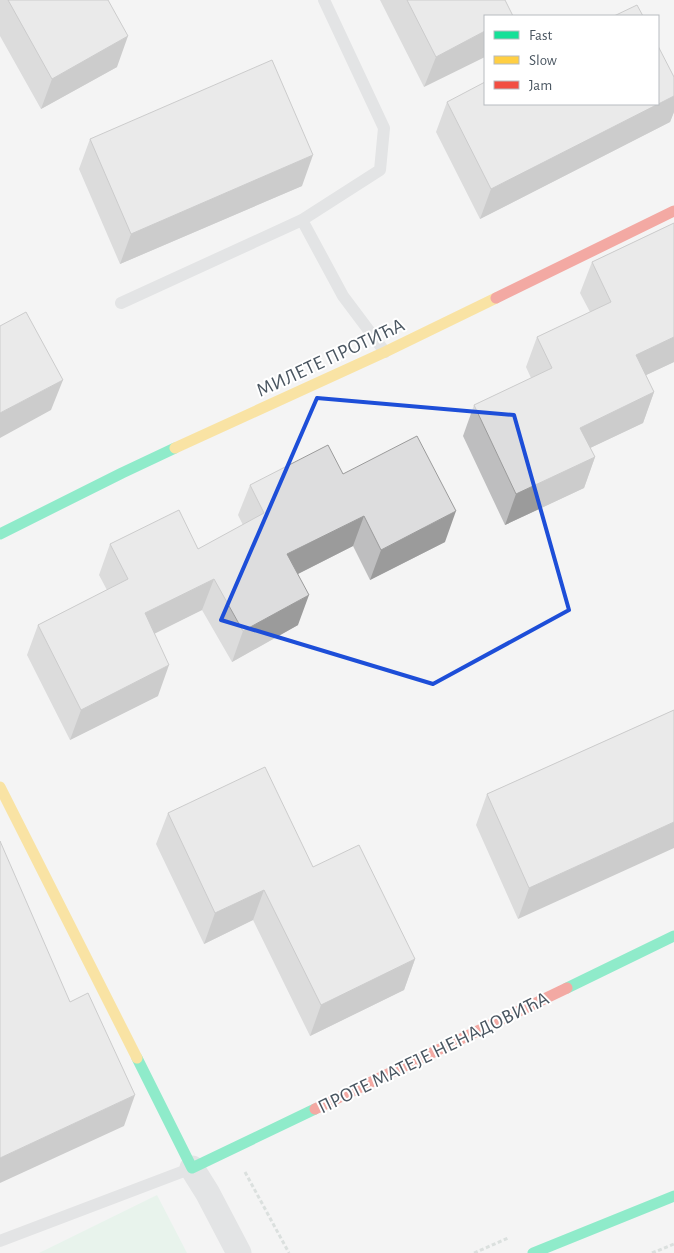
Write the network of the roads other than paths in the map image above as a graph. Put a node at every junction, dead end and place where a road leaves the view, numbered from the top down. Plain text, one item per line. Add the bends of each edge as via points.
1 (324, 0) edge
2 (674, 211) edge
3 (302, 220) junction
4 (121, 304) dead end
5 (385, 352) junction
6 (0, 534) edge
7 (0, 787) edge
8 (674, 936) edge
9 (192, 1168) junction
10 (674, 1196) edge
11 (0, 1241) edge
12 (239, 1253) edge
13 (533, 1253) edge

1 - 3 lane via 384,128 380,170
2 - 5 street, МИЛЕТЕ ПРОТИЋА
3 - 4 lane
3 - 5 lane via 343,296
5 - 6 street, МИЛЕТЕ ПРОТИЋА via 122,473
7 - 9 street
8 - 9 street, ПРОТЕ МАТЕЈЕ НЕНАДОВИЋА
9 - 11 lane, ПРОТЕ МАТЕЈЕ НЕНАДОВИЋА
9 - 12 street
10 - 13 street

